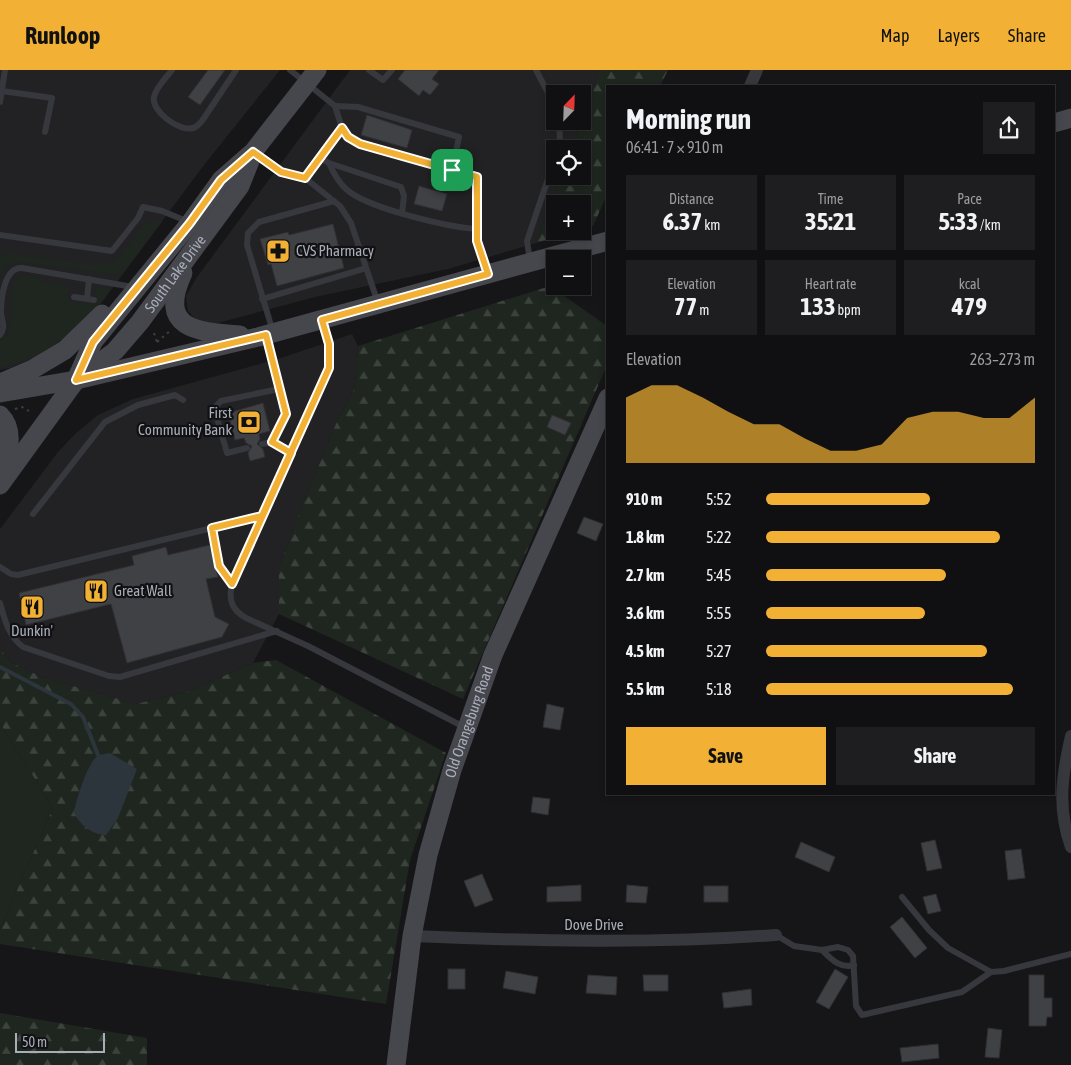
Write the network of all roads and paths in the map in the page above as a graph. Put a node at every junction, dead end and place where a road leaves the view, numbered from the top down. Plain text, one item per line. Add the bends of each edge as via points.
1 (6, 70) edge
2 (172, 70) edge
3 (236, 70) edge
4 (290, 70) edge
5 (369, 70) edge
6 (392, 70) edge
7 (536, 70) edge
8 (757, 70) edge
9 (312, 77) edge
10 (750, 85) edge
11 (546, 89) edge
12 (2, 91) junction
13 (0, 102) edge
14 (335, 106) junction
15 (1071, 118) edge
16 (1055, 123) edge
17 (342, 128) junction
18 (45, 132) dead end
19 (253, 152) junction
20 (320, 158) junction
21 (329, 164) junction
22 (452, 170) junction
23 (305, 178) junction
24 (546, 185) edge
25 (334, 201) junction
26 (402, 213) junction
27 (190, 223) junction
28 (477, 229) junction
29 (0, 235) edge
30 (197, 241) junction
31 (606, 242) edge
32 (582, 248) junction
33 (606, 248) edge
34 (530, 263) junction
35 (366, 268) junction
36 (488, 274) junction
37 (89, 278) junction
38 (137, 288) junction
39 (74, 297) dead end
40 (87, 298) junction
41 (262, 299) junction
42 (94, 300) dead end
43 (379, 304) junction
44 (322, 320) junction
45 (176, 327) dead end
46 (154, 332) dead end
47 (0, 335) edge
48 (266, 335) junction
49 (76, 380) junction
50 (0, 383) edge
51 (279, 388) junction
52 (0, 393) edge
53 (182, 400) dead end
54 (606, 402) edge
55 (29, 411) dead end
56 (5, 413) edge
57 (272, 442) junction
58 (262, 444) dead end
59 (247, 448) dead end
60 (291, 453) junction
61 (0, 485) edge
62 (33, 514) dead end
63 (262, 516) junction
64 (212, 528) junction
65 (0, 566) edge
66 (232, 584) junction
67 (0, 603) edge
68 (277, 632) junction
69 (465, 728) junction
70 (1071, 736) edge
71 (1071, 847) edge
72 (902, 896) dead end
73 (776, 935) joint
74 (412, 936) junction
75 (822, 950) junction
76 (1071, 954) edge
77 (854, 965) junction
78 (991, 972) junction
79 (396, 1065) edge

1 - 12 lane
2 - 3 lane via 154,98 156,106 173,124 186,129 195,128 202,121
4 - 9 lane
5 - 6 lane via 383,80
7 - 11 lane
8 - 10 street
9 - 14 lane
9 - 19 street, South Lake Drive
12 - 13 lane
12 - 18 lane via 52,98
14 - 17 lane
14 - 22 lane via 358,107 459,137
15 - 16 street
17 - 20 lane
17 - 22 lane via 348,137 360,144
19 - 23 lane via 281,172
19 - 27 street, South Lake Drive via 221,180
19 - 30 street, South Lake Drive via 240,186
20 - 21 lane
20 - 23 lane
21 - 26 lane via 347,190
21 - 26 lane via 401,187 404,196
22 - 28 lane via 477,177
23 - 25 lane
24 - 34 lane via 527,241
25 - 35 lane via 348,216
25 - 41 lane via 259,222 251,229 247,239
26 - 28 lane via 457,228
27 - 29 lane via 143,207 112,251
27 - 38 street, South Lake Drive
28 - 36 lane via 479,251
30 - 48 street via 176,288 174,299 178,316 195,330
30 - 49 street, South Lake Drive via 116,351
31 - 32 street
32 - 33 street
32 - 34 street
34 - 36 street
35 - 41 lane
35 - 43 lane
36 - 43 street
37 - 38 lane
37 - 40 lane
37 - 47 lane via 15,269 6,282 1,310 4,327
38 - 49 street, South Lake Drive via 93,342
38 - 50 street via 115,301 65,350
39 - 40 lane
40 - 42 lane
41 - 48 lane
43 - 44 street
44 - 48 street
44 - 60 lane via 329,344 329,368
45 - 46 path via 157,342
48 - 49 street
48 - 51 lane
49 - 52 street
49 - 61 street, South Lake Drive
51 - 57 lane via 286,414
51 - 59 lane via 217,405 215,411 227,453
53 - 62 lane via 175,395 164,397 122,412 105,422
54 - 69 street, Old Orangeburg Road via 497,646
55 - 56 path via 22,407
56 - 61 street via 10,437
57 - 58 lane
57 - 60 lane
60 - 63 lane
63 - 64 lane
63 - 66 lane
64 - 65 lane via 18,576
64 - 66 lane via 219,566
66 - 68 lane via 231,603 238,613
67 - 68 lane via 6,628 23,647 114,677
68 - 69 lane
69 - 74 street, Old Orangeburg Road via 436,823
70 - 71 street via 1063,768 1061,801
72 - 78 lane via 948,948
73 - 74 street, Dove Drive via 566,941
73 - 75 lane via 794,946
74 - 79 street, Old Orangeburg Road
75 - 77 lane via 839,964
75 - 77 lane via 838,947 848,950
76 - 78 lane
77 - 78 lane via 856,1006 862,1015 962,992

